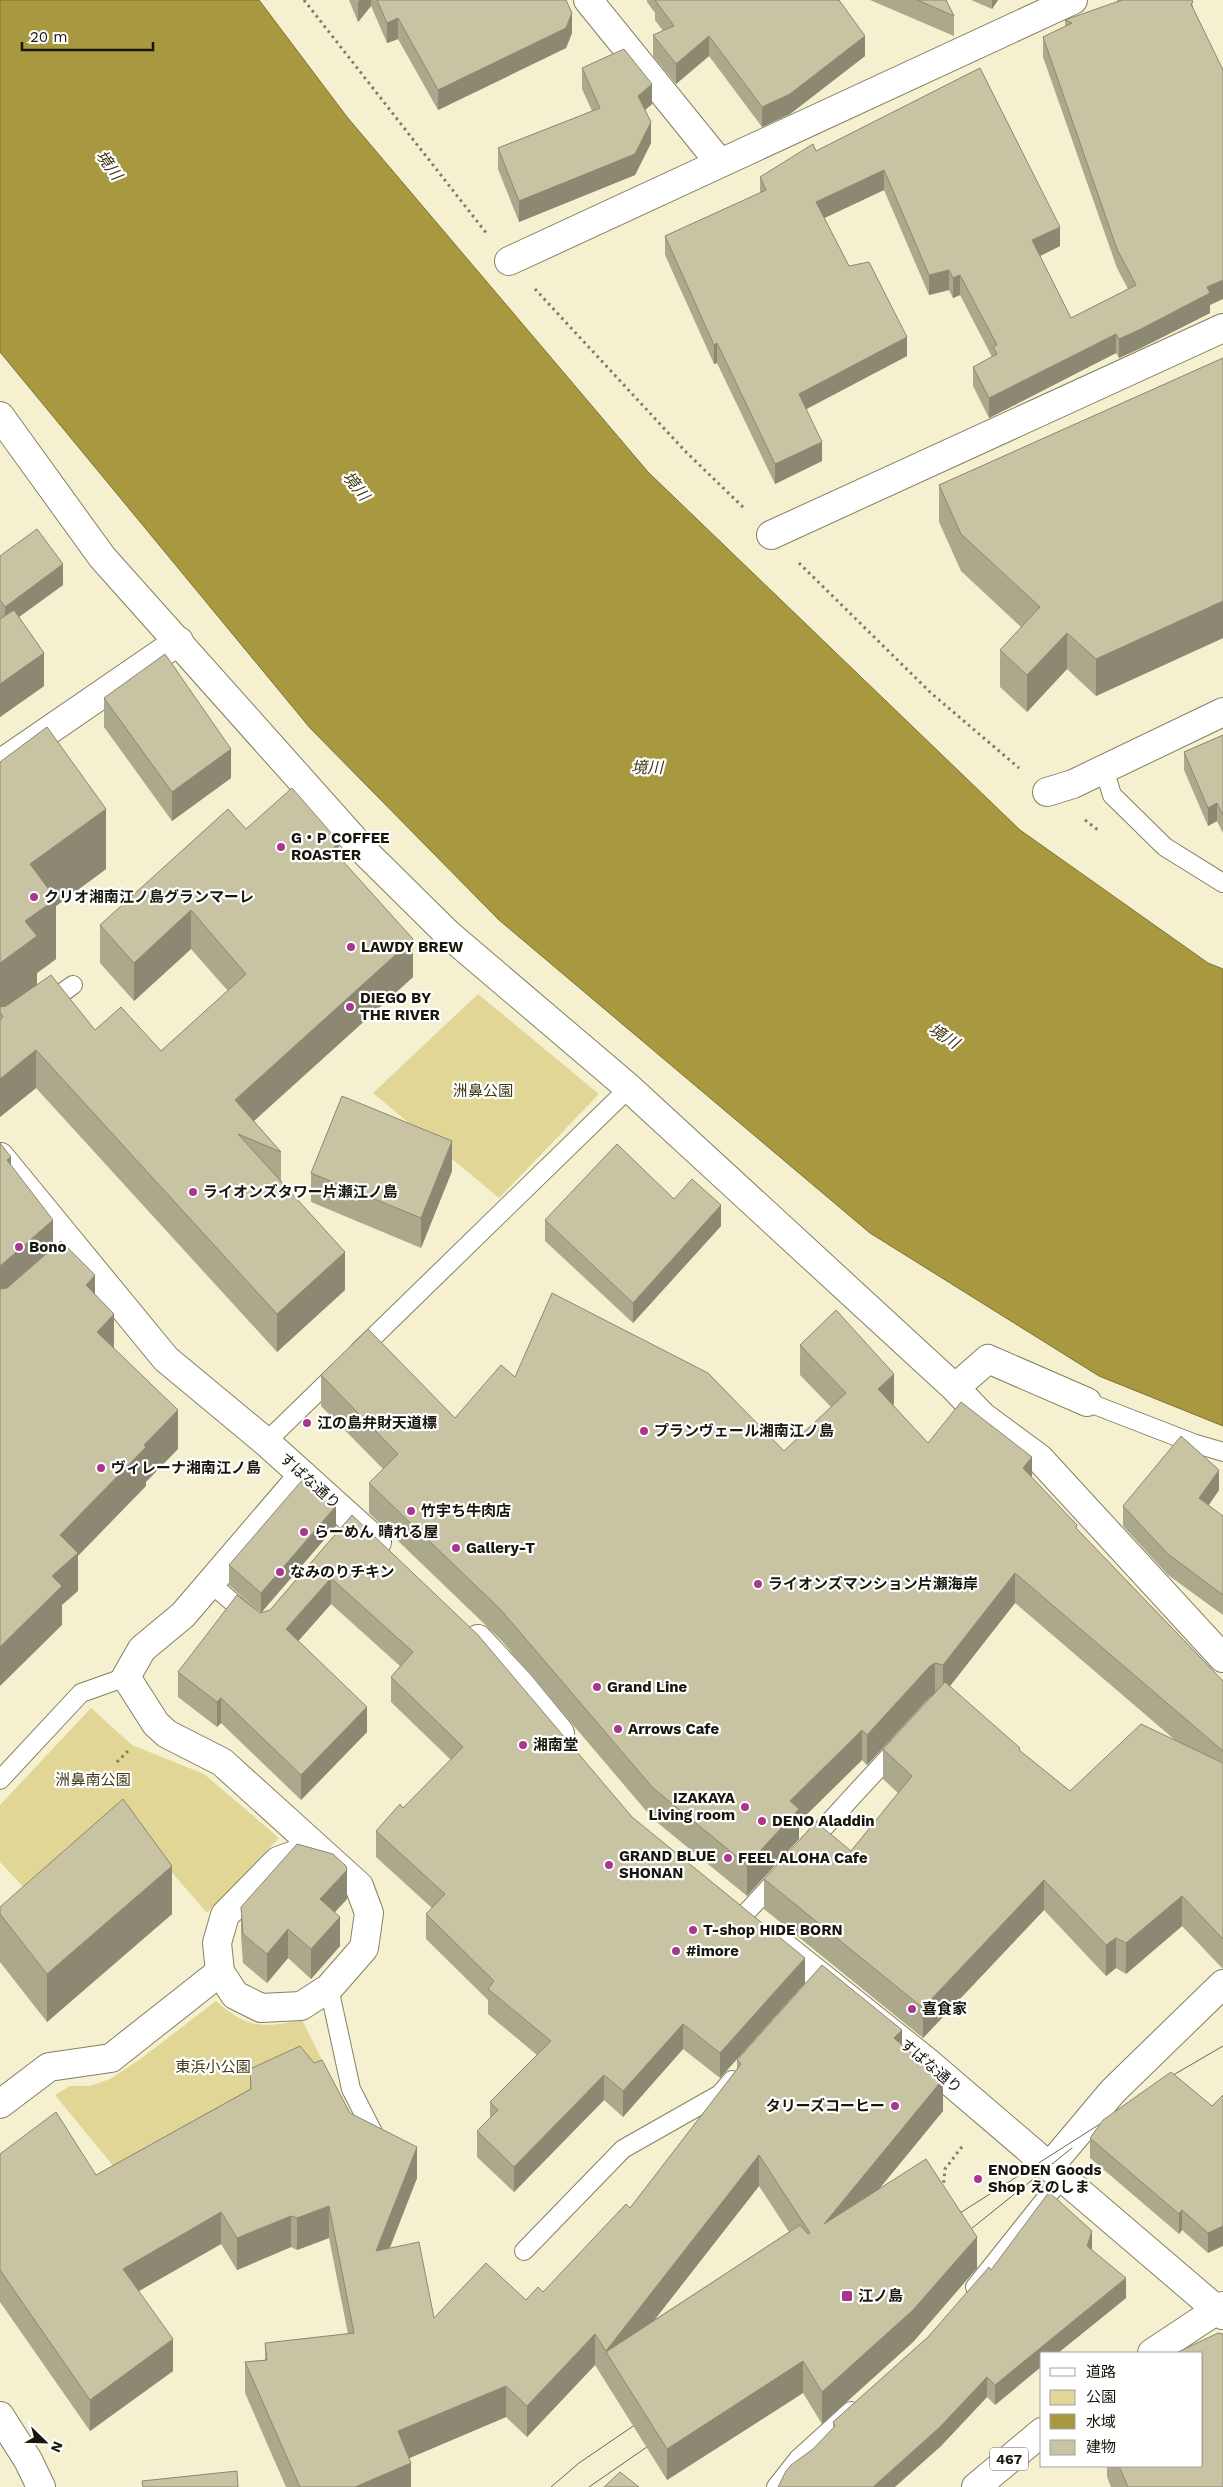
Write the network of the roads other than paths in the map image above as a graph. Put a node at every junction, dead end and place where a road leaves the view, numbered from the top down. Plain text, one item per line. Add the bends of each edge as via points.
1 (588, 0) edge
2 (1073, 0) edge
3 (720, 163) junction
4 (509, 261) road end
5 (1223, 328) edge
6 (0, 416) edge
7 (771, 535) road end
8 (179, 642) junction
9 (1223, 712) edge
10 (0, 764) edge
11 (1104, 769) junction
12 (1047, 792) road end
13 (1223, 883) edge
14 (73, 985) dead end
15 (32, 1013) edge
16 (629, 1088) junction
17 (0, 1157) edge
18 (955, 1388) junction
19 (1087, 1402) joint
20 (266, 1442) junction
21 (1223, 1452) edge
22 (303, 1475) junction
23 (397, 1562) edge
24 (210, 1583) junction
25 (460, 1623) edge
26 (262, 1628) edge
27 (1223, 1658) edge
28 (126, 1677) junction
29 (911, 1733) edge
30 (578, 1756) edge
31 (0, 1780) edge
32 (316, 1847) junction
33 (722, 1897) edge
34 (744, 1915) junction
35 (220, 1972) junction
36 (1223, 1984) edge
37 (329, 1988) junction
38 (745, 2065) edge
39 (0, 2104) edge
40 (392, 2149) edge
41 (1056, 2172) junction
42 (524, 2252) dead end
43 (963, 2300) edge
44 (1221, 2310) edge
45 (1154, 2352) edge
46 (863, 2400) edge
47 (0, 2416) edge
48 (1040, 2434) edge
49 (40, 2487) edge
50 (776, 2487) edge
51 (976, 2487) edge

1 - 3 main road
2 - 3 main road
3 - 4 main road
5 - 7 main road
6 - 8 main road via 102,557
8 - 10 main road
8 - 16 main road via 361,847 448,934
9 - 11 main road
11 - 12 main road
11 - 13 lane via 1112,795 1165,847
14 - 15 lane
16 - 18 main road
16 - 20 lane
17 - 20 main road, すばな通り via 70,1258 166,1359
18 - 19 main road via 988,1359
18 - 27 main road via 982,1416 1039,1458
19 - 21 lane
20 - 22 main road, すばな通り
22 - 23 main road, すばな通り via 349,1528
22 - 24 main road
24 - 26 lane
24 - 28 main road via 183,1615 142,1649
25 - 30 main road via 518,1682
28 - 31 lane via 81,1692
28 - 32 main road via 156,1724 167,1734 222,1762
29 - 34 lane
32 - 35 main road via 278,1860 225,1915 217,1943
32 - 37 main road via 359,1886 369,1913 364,1948
33 - 34 main road, すばな通り
34 - 41 main road, すばな通り via 816,1986 926,2061
35 - 37 main road via 235,1995 261,2008 301,2006
35 - 39 main road via 111,2058 49,2067
36 - 41 main road via 1112,2091
37 - 40 lane via 351,2089 376,2138
38 - 42 lane via 720,2094 623,2149
41 - 43 lane
41 - 44 main road, すばな通り
44 - 45 main road
46 - 50 lane via 798,2459
47 - 49 main road via 28,2460
48 - 51 main road, 467

